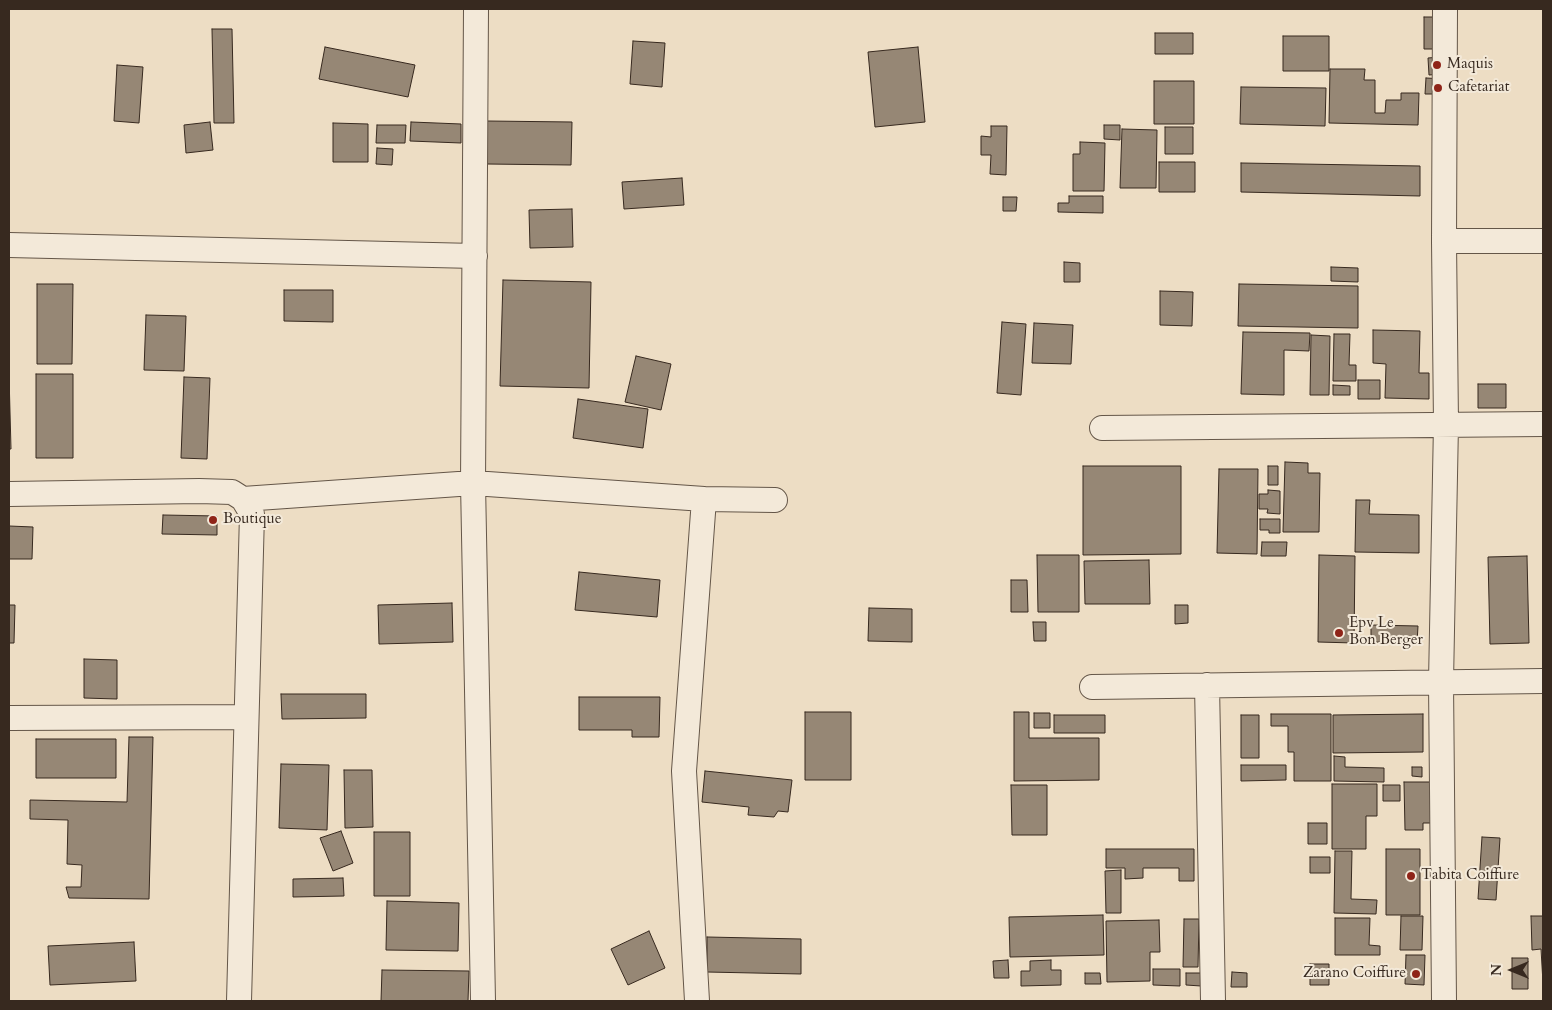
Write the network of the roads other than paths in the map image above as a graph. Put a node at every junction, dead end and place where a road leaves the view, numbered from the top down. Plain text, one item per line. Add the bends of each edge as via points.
1 (476, 9) edge
2 (1445, 9) edge
3 (1444, 241) junction
4 (1543, 241) edge
5 (9, 245) edge
6 (474, 256) junction
7 (1446, 424) junction
8 (1543, 424) edge
9 (1102, 428) dead end
10 (473, 484) junction
11 (9, 494) edge
12 (244, 499) junction
13 (704, 499) junction
14 (775, 500) dead end
15 (1543, 681) edge
16 (1441, 682) junction
17 (1207, 685) junction
18 (1092, 687) dead end
19 (246, 717) junction
20 (9, 718) edge
21 (239, 1001) edge
22 (483, 1001) edge
23 (697, 1001) edge
24 (1213, 1001) edge
25 (1444, 1001) edge

1 - 6 street
2 - 3 street
3 - 4 street
3 - 7 street
5 - 6 street
6 - 10 street
7 - 8 street
7 - 9 street
7 - 16 street
10 - 12 street
10 - 13 street
10 - 22 street
11 - 12 street via 199,490 232,492
12 - 19 street via 252,514
13 - 14 street
13 - 23 street via 684,771
15 - 16 street
16 - 17 street
16 - 25 street
17 - 18 street
17 - 24 street
19 - 20 street
19 - 21 street

